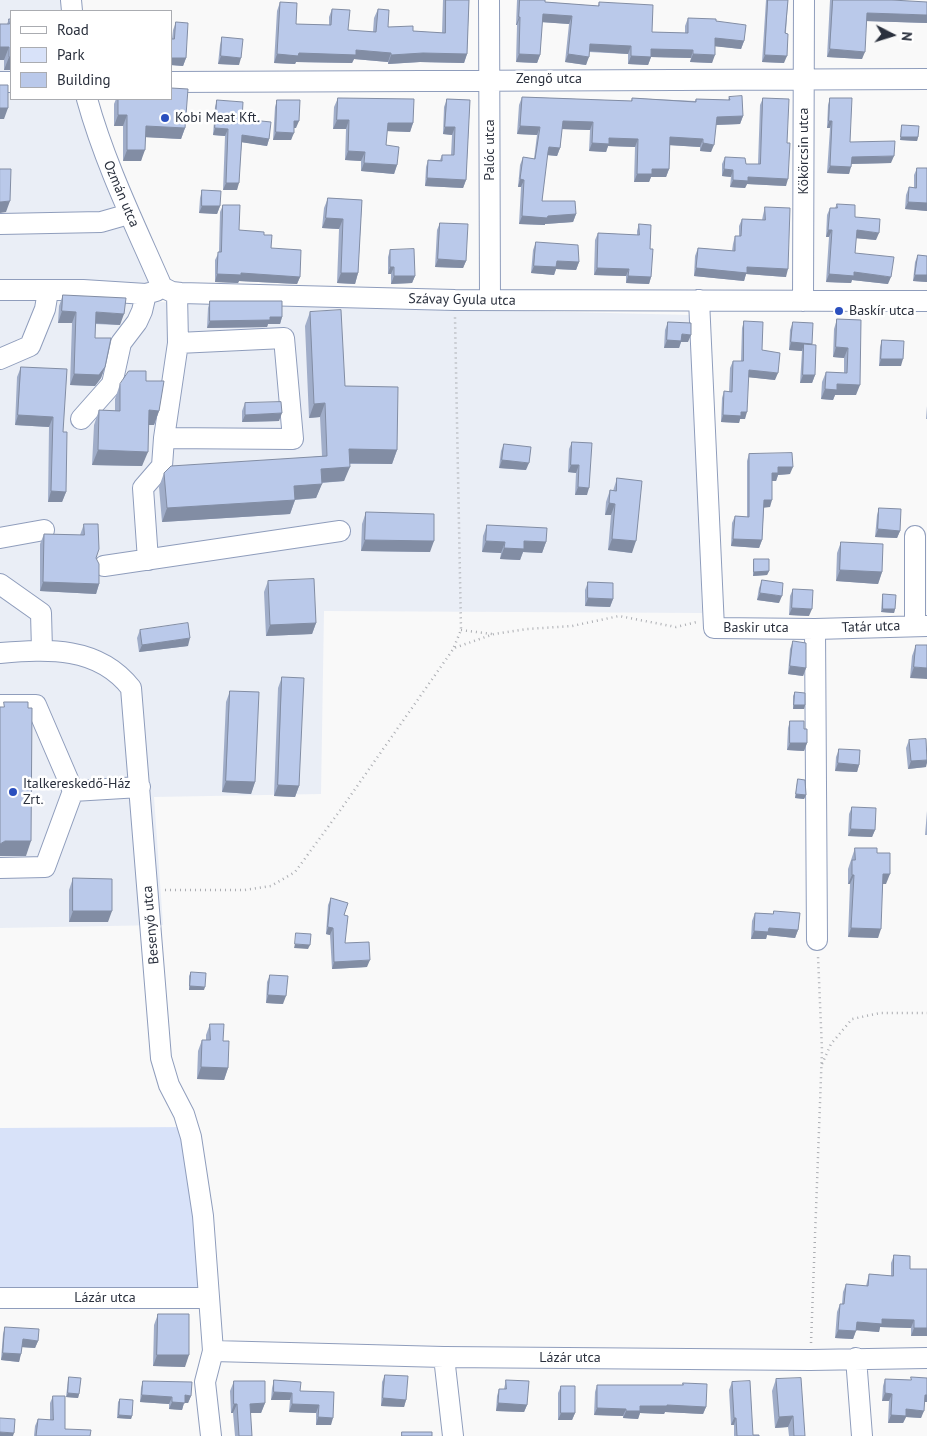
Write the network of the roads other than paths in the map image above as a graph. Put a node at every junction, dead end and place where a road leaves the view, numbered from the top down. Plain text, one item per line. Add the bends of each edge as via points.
1 (489, 0) edge
2 (804, 0) edge
3 (804, 79) junction
4 (927, 79) edge
5 (489, 80) junction
6 (172, 82) edge
7 (87, 100) edge
8 (129, 214) junction
9 (0, 224) edge
10 (0, 290) edge
11 (48, 291) junction
12 (162, 291) junction
13 (490, 300) junction
14 (698, 300) junction
15 (803, 301) junction
16 (927, 301) edge
17 (178, 343) junction
18 (0, 359) edge
19 (81, 420) dead end
20 (164, 438) junction
21 (44, 530) dead end
22 (340, 531) dead end
23 (915, 536) dead end
24 (0, 538) edge
25 (148, 560) junction
26 (104, 566) dead end
27 (0, 584) edge
28 (921, 626) edge
29 (815, 629) junction
30 (42, 650) junction
31 (0, 652) edge
32 (0, 705) edge
33 (140, 787) junction
34 (73, 791) junction
35 (0, 868) edge
36 (817, 940) road end
37 (0, 1298) edge
38 (209, 1298) junction
39 (212, 1351) junction
40 (444, 1357) junction
41 (856, 1358) junction
42 (927, 1358) edge
43 (210, 1436) edge
44 (453, 1436) edge
45 (862, 1436) edge

1 - 5 street, Palóc utca
2 - 3 street, Kökörcsin utca
3 - 4 street, Zengő utca
3 - 5 street, Zengő utca
3 - 15 street, Kökörcsin utca
5 - 6 street, Zengő utca
5 - 13 street, Palóc utca
7 - 8 street, Ozmán utca via 97,135
8 - 9 street via 101,222
8 - 12 street, Ozmán utca
10 - 11 street, Szávay Gyula utca
11 - 12 street, Szávay Gyula utca
11 - 18 street via 45,310 30,346
12 - 13 street, Szávay Gyula utca
12 - 17 street
12 - 19 street via 142,311 121,343 112,384
13 - 14 street, Szávay Gyula utca
14 - 15 street, Szávay Gyula utca
14 - 29 street, Baskir utca via 714,628
15 - 16 street, Szávay Gyula utca
17 - 20 street
17 - 20 street via 284,338 293,439
20 - 25 street via 162,466 143,488
21 - 24 street
22 - 25 street
23 - 28 street
25 - 26 street
27 - 30 street via 41,613
28 - 29 street, Tatár utca
29 - 36 street
30 - 31 street, Besenyő utca
30 - 33 street, Besenyő utca via 63,651 102,662 121,675 131,688
32 - 34 street via 36,705
33 - 34 street
33 - 38 street, Besenyő utca via 162,1058 191,1137 204,1216
34 - 35 street via 46,867
37 - 38 street, Lázár utca
38 - 39 street, Besenyő utca
39 - 40 street, Lázár utca
39 - 43 street, Besenyő utca via 205,1382
40 - 41 street, Lázár utca
40 - 44 street
41 - 42 street, Lázár utca
41 - 45 street

